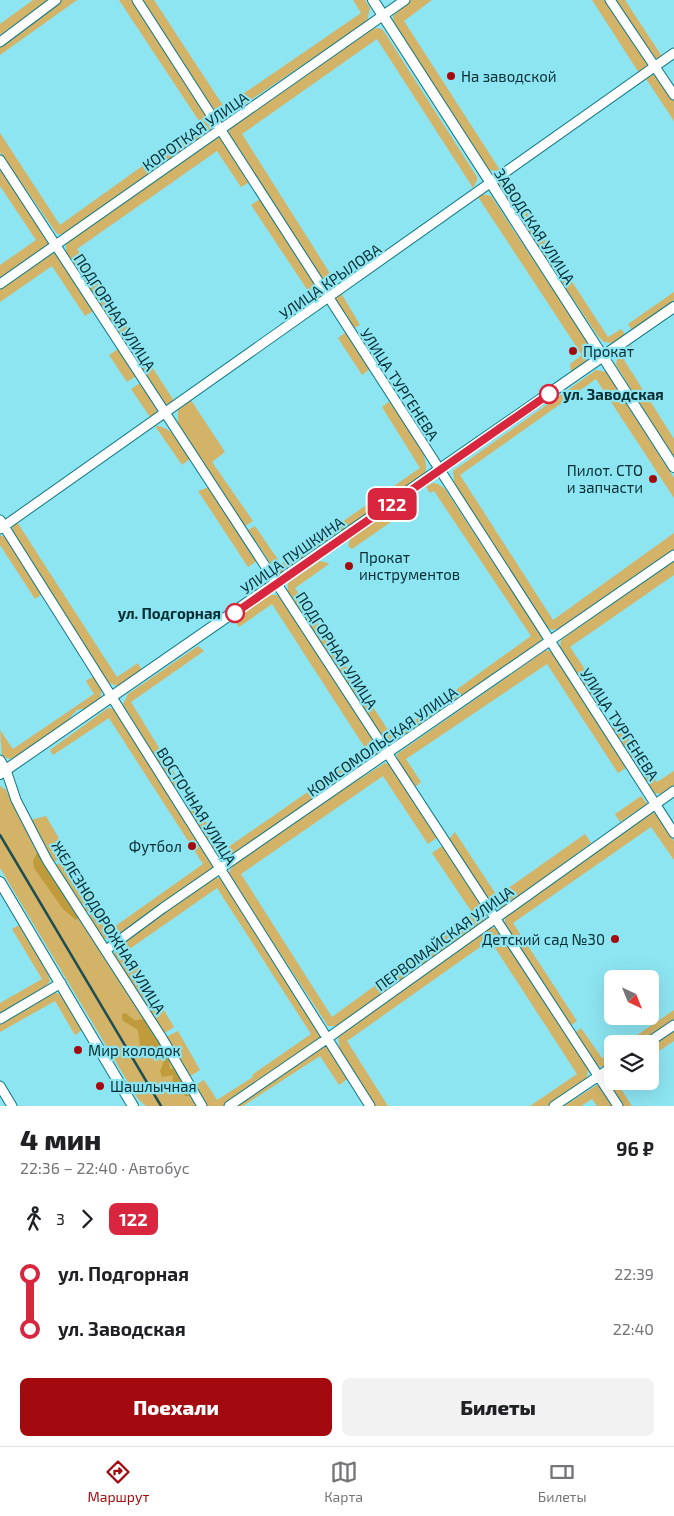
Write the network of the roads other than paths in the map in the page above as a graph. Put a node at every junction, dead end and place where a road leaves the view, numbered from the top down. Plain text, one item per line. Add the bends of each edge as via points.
1 (56, 0) edge
2 (137, 0) edge
3 (372, 0) edge
4 (405, 0) edge
5 (610, 0) edge
6 (382, 16) junction
7 (0, 42) edge
8 (674, 53) edge
9 (655, 67) junction
10 (674, 95) edge
11 (220, 129) junction
12 (0, 160) edge
13 (489, 183) junction
14 (56, 246) junction
15 (0, 284) edge
16 (329, 299) junction
17 (674, 307) edge
18 (603, 356) junction
19 (165, 414) junction
20 (674, 467) edge
21 (439, 470) junction
22 (1, 525) edge
23 (674, 555) edge
24 (277, 584) junction
25 (550, 641) junction
26 (112, 698) junction
27 (388, 753) junction
28 (0, 760) edge
29 (3, 772) edge
30 (674, 791) edge
31 (655, 804) junction
32 (674, 833) edge
33 (220, 869) junction
34 (0, 882) edge
35 (496, 917) junction
36 (106, 950) junction
37 (61, 983) junction
38 (0, 1019) edge
39 (674, 1024) edge
40 (659, 1035) edge
41 (328, 1038) junction
42 (604, 1073) edge
43 (599, 1076) junction
44 (0, 1086) edge
45 (12, 1106) edge
46 (133, 1106) edge
47 (202, 1106) edge
48 (229, 1106) edge
49 (370, 1106) edge
50 (554, 1106) edge
51 (618, 1106) edge

1 - 7 street
2 - 11 street, УЛИЦА ТУРГЕНЕВА
3 - 6 main road, ЗАВОДСКАЯ УЛИЦА
4 - 6 street, КОРОТКАЯ УЛИЦА
5 - 9 street
6 - 11 street, КОРОТКАЯ УЛИЦА
6 - 13 main road, ЗАВОДСКАЯ УЛИЦА
8 - 9 street, УЛИЦА КРЫЛОВА
9 - 10 street
9 - 13 street, УЛИЦА КРЫЛОВА
11 - 14 street, КОРОТКАЯ УЛИЦА
11 - 16 street, УЛИЦА ТУРГЕНЕВА
12 - 14 street, ПОДГОРНАЯ УЛИЦА
13 - 16 street, УЛИЦА КРЫЛОВА
13 - 18 main road, ЗАВОДСКАЯ УЛИЦА
14 - 15 street, КОРОТКАЯ УЛИЦА
14 - 19 street, ПОДГОРНАЯ УЛИЦА
16 - 19 street, УЛИЦА КРЫЛОВА
16 - 21 street, УЛИЦА ТУРГЕНЕВА
17 - 18 main road, УЛИЦА ПУШКИНА
18 - 20 main road, ЗАВОДСКАЯ УЛИЦА
18 - 21 main road, УЛИЦА ПУШКИНА
19 - 22 street, УЛИЦА КРЫЛОВА
19 - 24 street, ПОДГОРНАЯ УЛИЦА
21 - 24 main road, УЛИЦА ПУШКИНА
21 - 25 street, УЛИЦА ТУРГЕНЕВА
22 - 26 street, ВОСТОЧНАЯ УЛИЦА
23 - 25 street, КОМСОМОЛЬСКАЯ УЛИЦА
24 - 26 main road, УЛИЦА ПУШКИНА
24 - 27 street, ПОДГОРНАЯ УЛИЦА
25 - 27 street, КОМСОМОЛЬСКАЯ УЛИЦА
25 - 31 street, УЛИЦА ТУРГЕНЕВА
26 - 29 main road, УЛИЦА ПУШКИНА
26 - 33 street, ВОСТОЧНАЯ УЛИЦА
27 - 33 street, КОМСОМОЛЬСКАЯ УЛИЦА
27 - 35 street, ПОДГОРНАЯ УЛИЦА
28 - 29 street, ЖЕЛЕЗНОДОРОЖНАЯ УЛИЦА
29 - 36 street, ЖЕЛЕЗНОДОРОЖНАЯ УЛИЦА via 47,860
30 - 31 street, ПЕРВОМАЙСКАЯ УЛИЦА
31 - 32 street, УЛИЦА ТУРГЕНЕВА
31 - 35 street, ПЕРВОМАЙСКАЯ УЛИЦА
33 - 36 street, КОМСОМОЛЬСКАЯ УЛИЦА
33 - 41 street, ВОСТОЧНАЯ УЛИЦА
34 - 37 main road
35 - 41 street, ПЕРВОМАЙСКАЯ УЛИЦА
35 - 43 street, ПОДГОРНАЯ УЛИЦА
36 - 47 street, ЖЕЛЕЗНОДОРОЖНАЯ УЛИЦА
37 - 38 street
37 - 46 main road
39 - 40 street
41 - 48 street, ПЕРВОМАЙСКАЯ УЛИЦА
41 - 49 street, ВОСТОЧНАЯ УЛИЦА
42 - 43 street
43 - 50 street
43 - 51 street, ПОДГОРНАЯ УЛИЦА
44 - 45 street

